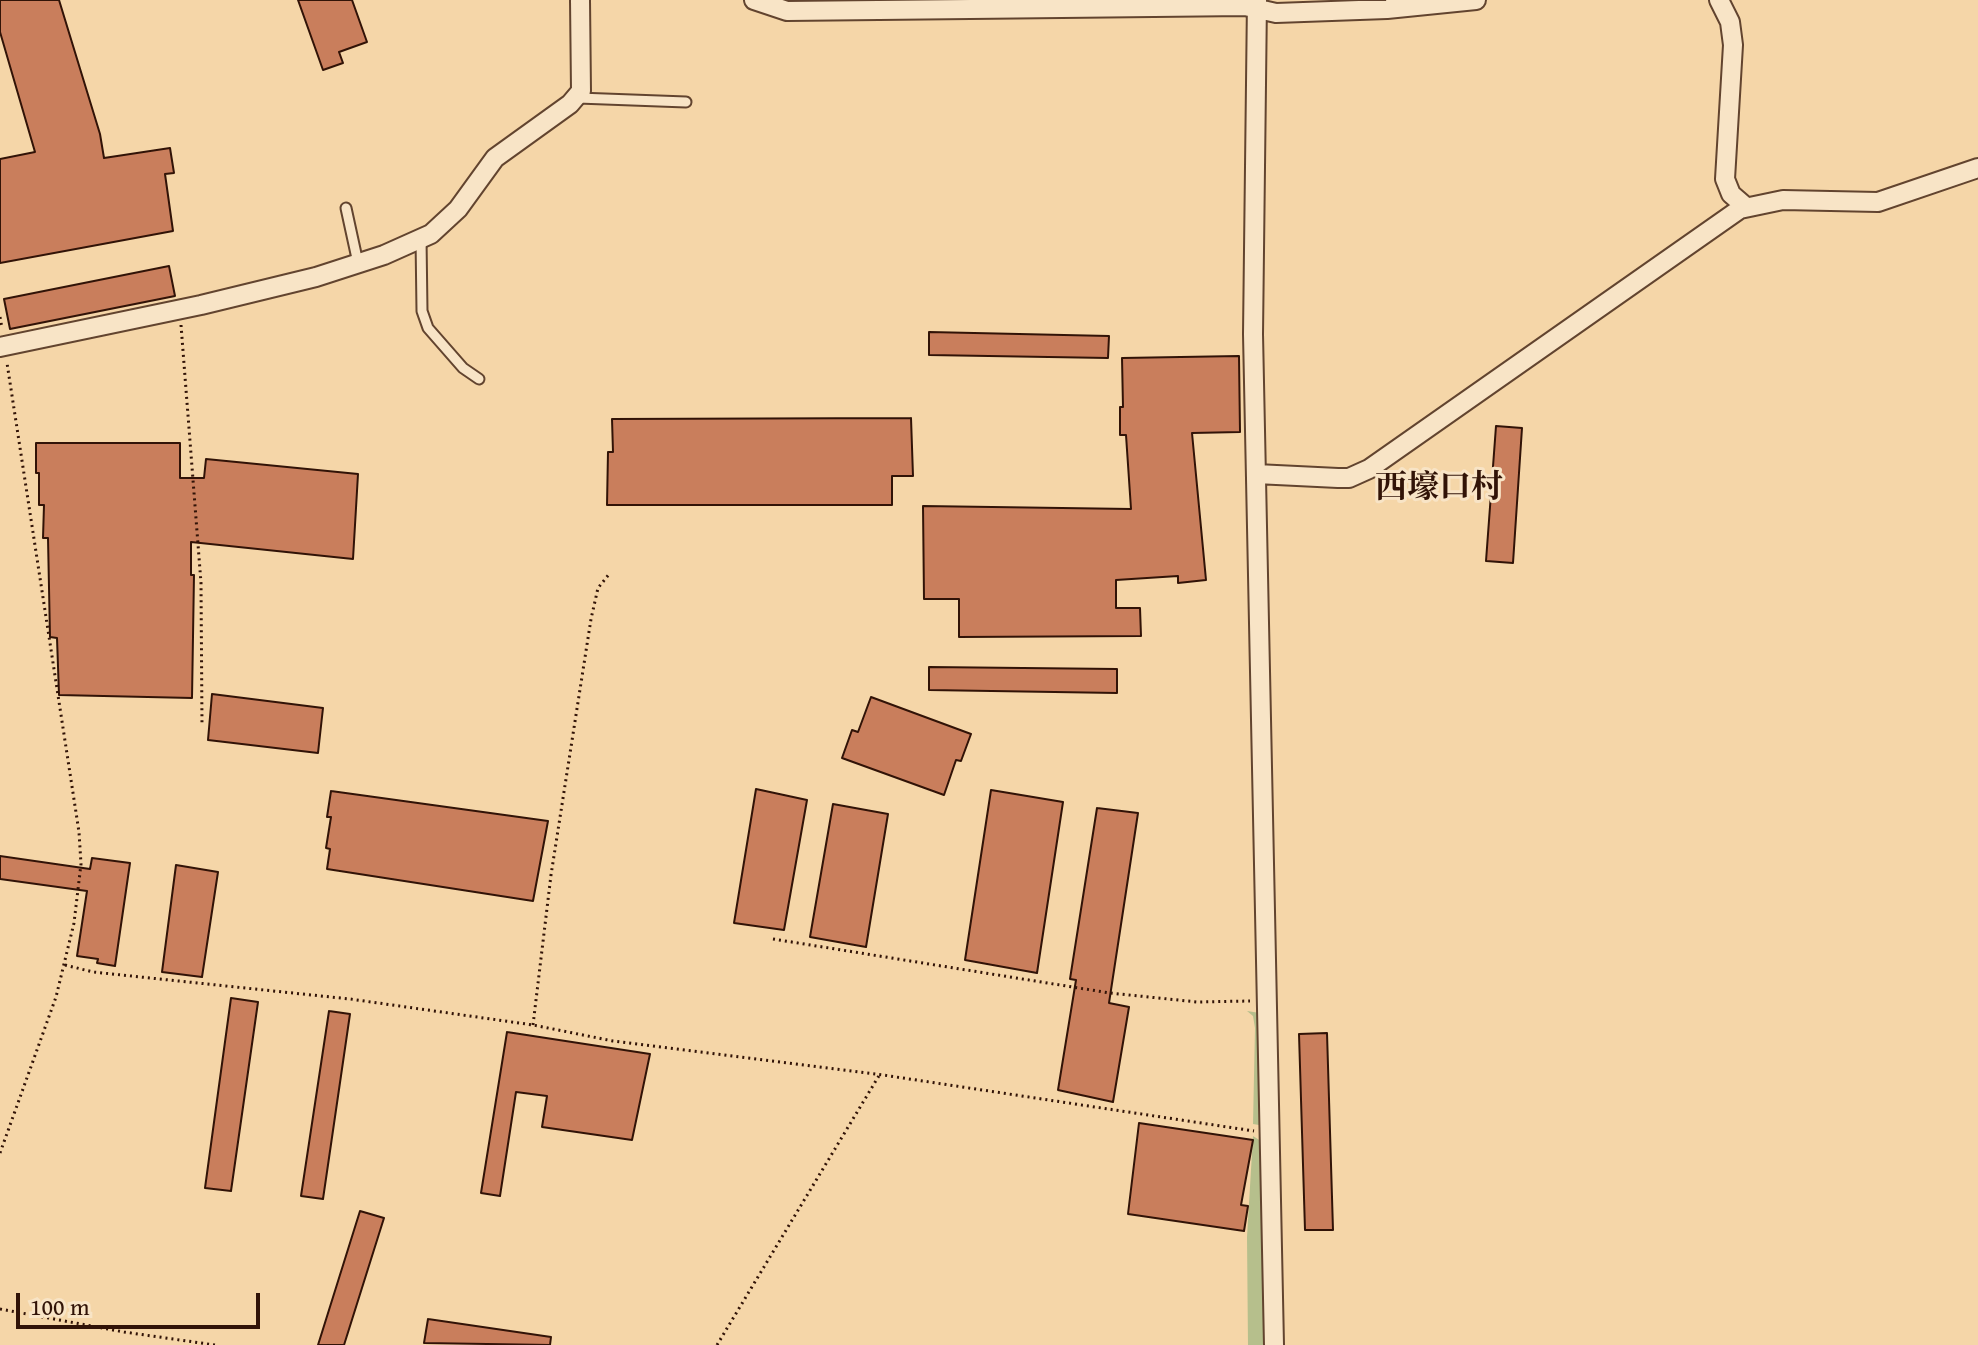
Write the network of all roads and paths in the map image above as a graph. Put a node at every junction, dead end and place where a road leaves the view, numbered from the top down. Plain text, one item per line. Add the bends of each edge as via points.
1 (580, 0) edge
2 (754, 0) edge
3 (1476, 0) edge
4 (1719, 0) edge
5 (1257, 4) edge
6 (575, 98) junction
7 (686, 102) dead end
8 (1978, 168) edge
9 (1746, 207) junction
10 (346, 208) dead end
11 (421, 238) junction
12 (358, 263) junction
13 (180, 310) junction
14 (2, 346) edge
15 (479, 379) dead end
16 (1256, 474) junction
17 (610, 573) dead end
18 (202, 725) dead end
19 (773, 939) dead end
20 (65, 965) junction
21 (1265, 999) junction
22 (533, 1025) junction
23 (880, 1074) junction
24 (1270, 1132) junction
25 (0, 1153) edge
26 (0, 1309) edge
27 (215, 1345) edge
28 (717, 1345) edge
29 (1274, 1345) edge

1 - 6 street via 582,84
2 - 5 street via 787,11
3 - 5 street via 1276,13
4 - 9 street via 1733,45 1725,179 1731,194
5 - 16 street
6 - 7 lane
6 - 11 street via 495,158 458,209
8 - 9 street via 1878,202 1783,200
9 - 16 street via 1369,469 1349,478
10 - 12 lane
11 - 12 street
11 - 15 lane via 425,320 438,343
12 - 13 street
13 - 14 street
13 - 18 path via 201,583
14 - 20 path via 81,849
16 - 21 street
17 - 22 path via 598,588 591,619
19 - 21 path via 1110,993 1214,1003
20 - 22 path
20 - 25 path
21 - 24 street
22 - 23 path via 613,1041
23 - 24 path
23 - 28 path
24 - 29 street
26 - 27 path

